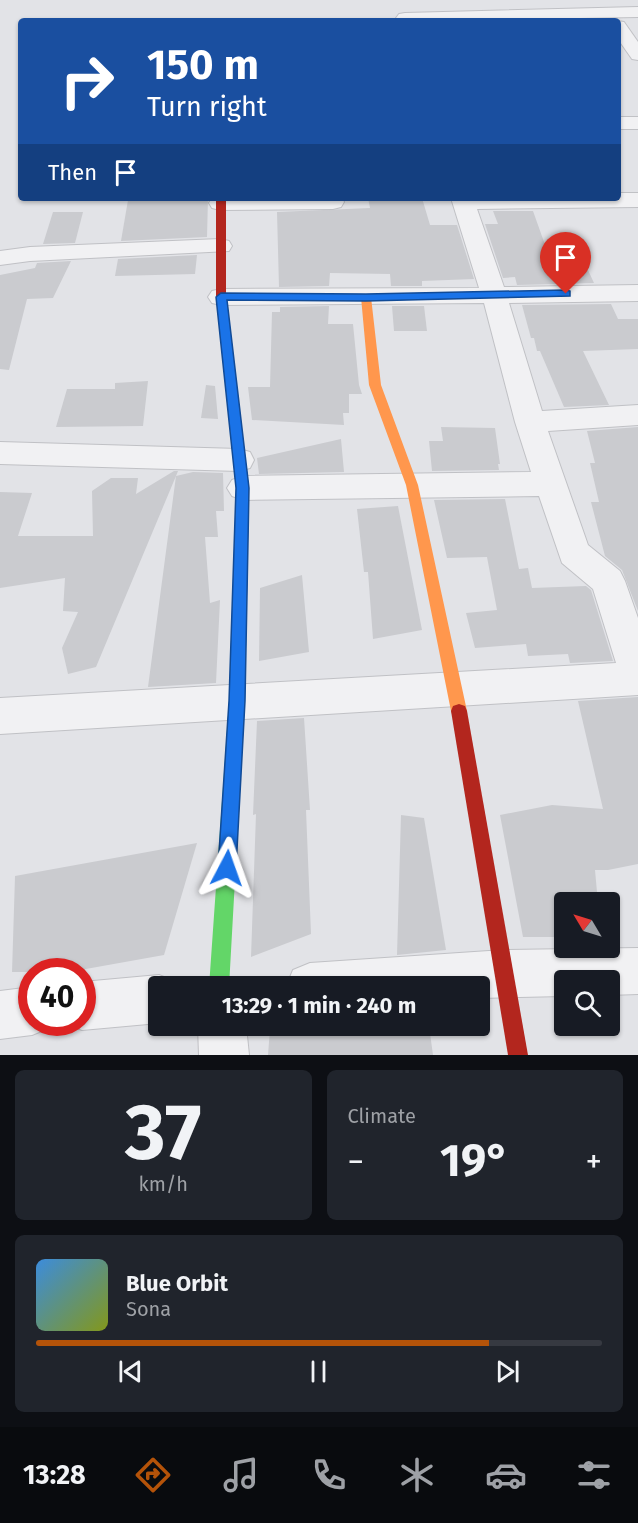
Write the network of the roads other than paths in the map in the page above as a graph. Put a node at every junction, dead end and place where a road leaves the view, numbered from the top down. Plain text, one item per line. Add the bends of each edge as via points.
1 (398, 0) edge
2 (638, 12) edge
3 (610, 15) edge
4 (405, 18) edge
5 (440, 18) edge
6 (621, 36) edge
7 (635, 63) edge
8 (621, 123) edge
9 (638, 123) edge
10 (621, 200) edge
11 (638, 200) edge
12 (220, 201) edge
13 (276, 201) edge
14 (463, 201) edge
15 (333, 202) dead end
16 (219, 246) junction
17 (0, 258) edge
18 (638, 293) edge
19 (494, 294) junction
20 (221, 297) junction
21 (366, 297) junction
22 (638, 415) edge
23 (530, 422) junction
24 (0, 453) edge
25 (241, 474) junction
26 (550, 483) junction
27 (412, 485) junction
28 (623, 581) edge
29 (638, 676) edge
30 (455, 688) junction
31 (237, 701) junction
32 (0, 716) edge
33 (638, 971) edge
34 (504, 973) junction
35 (220, 976) edge
36 (462, 976) edge
37 (148, 1000) edge
38 (96, 1005) edge
39 (18, 1013) edge
40 (0, 1015) edge
41 (223, 1036) edge
42 (225, 1055) edge
43 (518, 1055) edge

1 - 4 street
2 - 3 street
3 - 5 street
6 - 7 street
8 - 9 street
10 - 11 street
12 - 16 street
13 - 15 street
14 - 19 street
16 - 17 street
16 - 20 street
18 - 19 street
19 - 21 street
19 - 23 street
20 - 21 street
20 - 25 street
21 - 27 street via 375,385
22 - 23 street
23 - 26 street
24 - 25 street
25 - 27 street
25 - 31 street
26 - 27 street
26 - 28 street via 574,553
27 - 30 street
28 - 29 street
29 - 30 street
30 - 31 street
30 - 34 street
31 - 32 street
31 - 35 street
33 - 34 street
34 - 36 street
34 - 43 street
37 - 38 street
39 - 40 street
41 - 42 street

